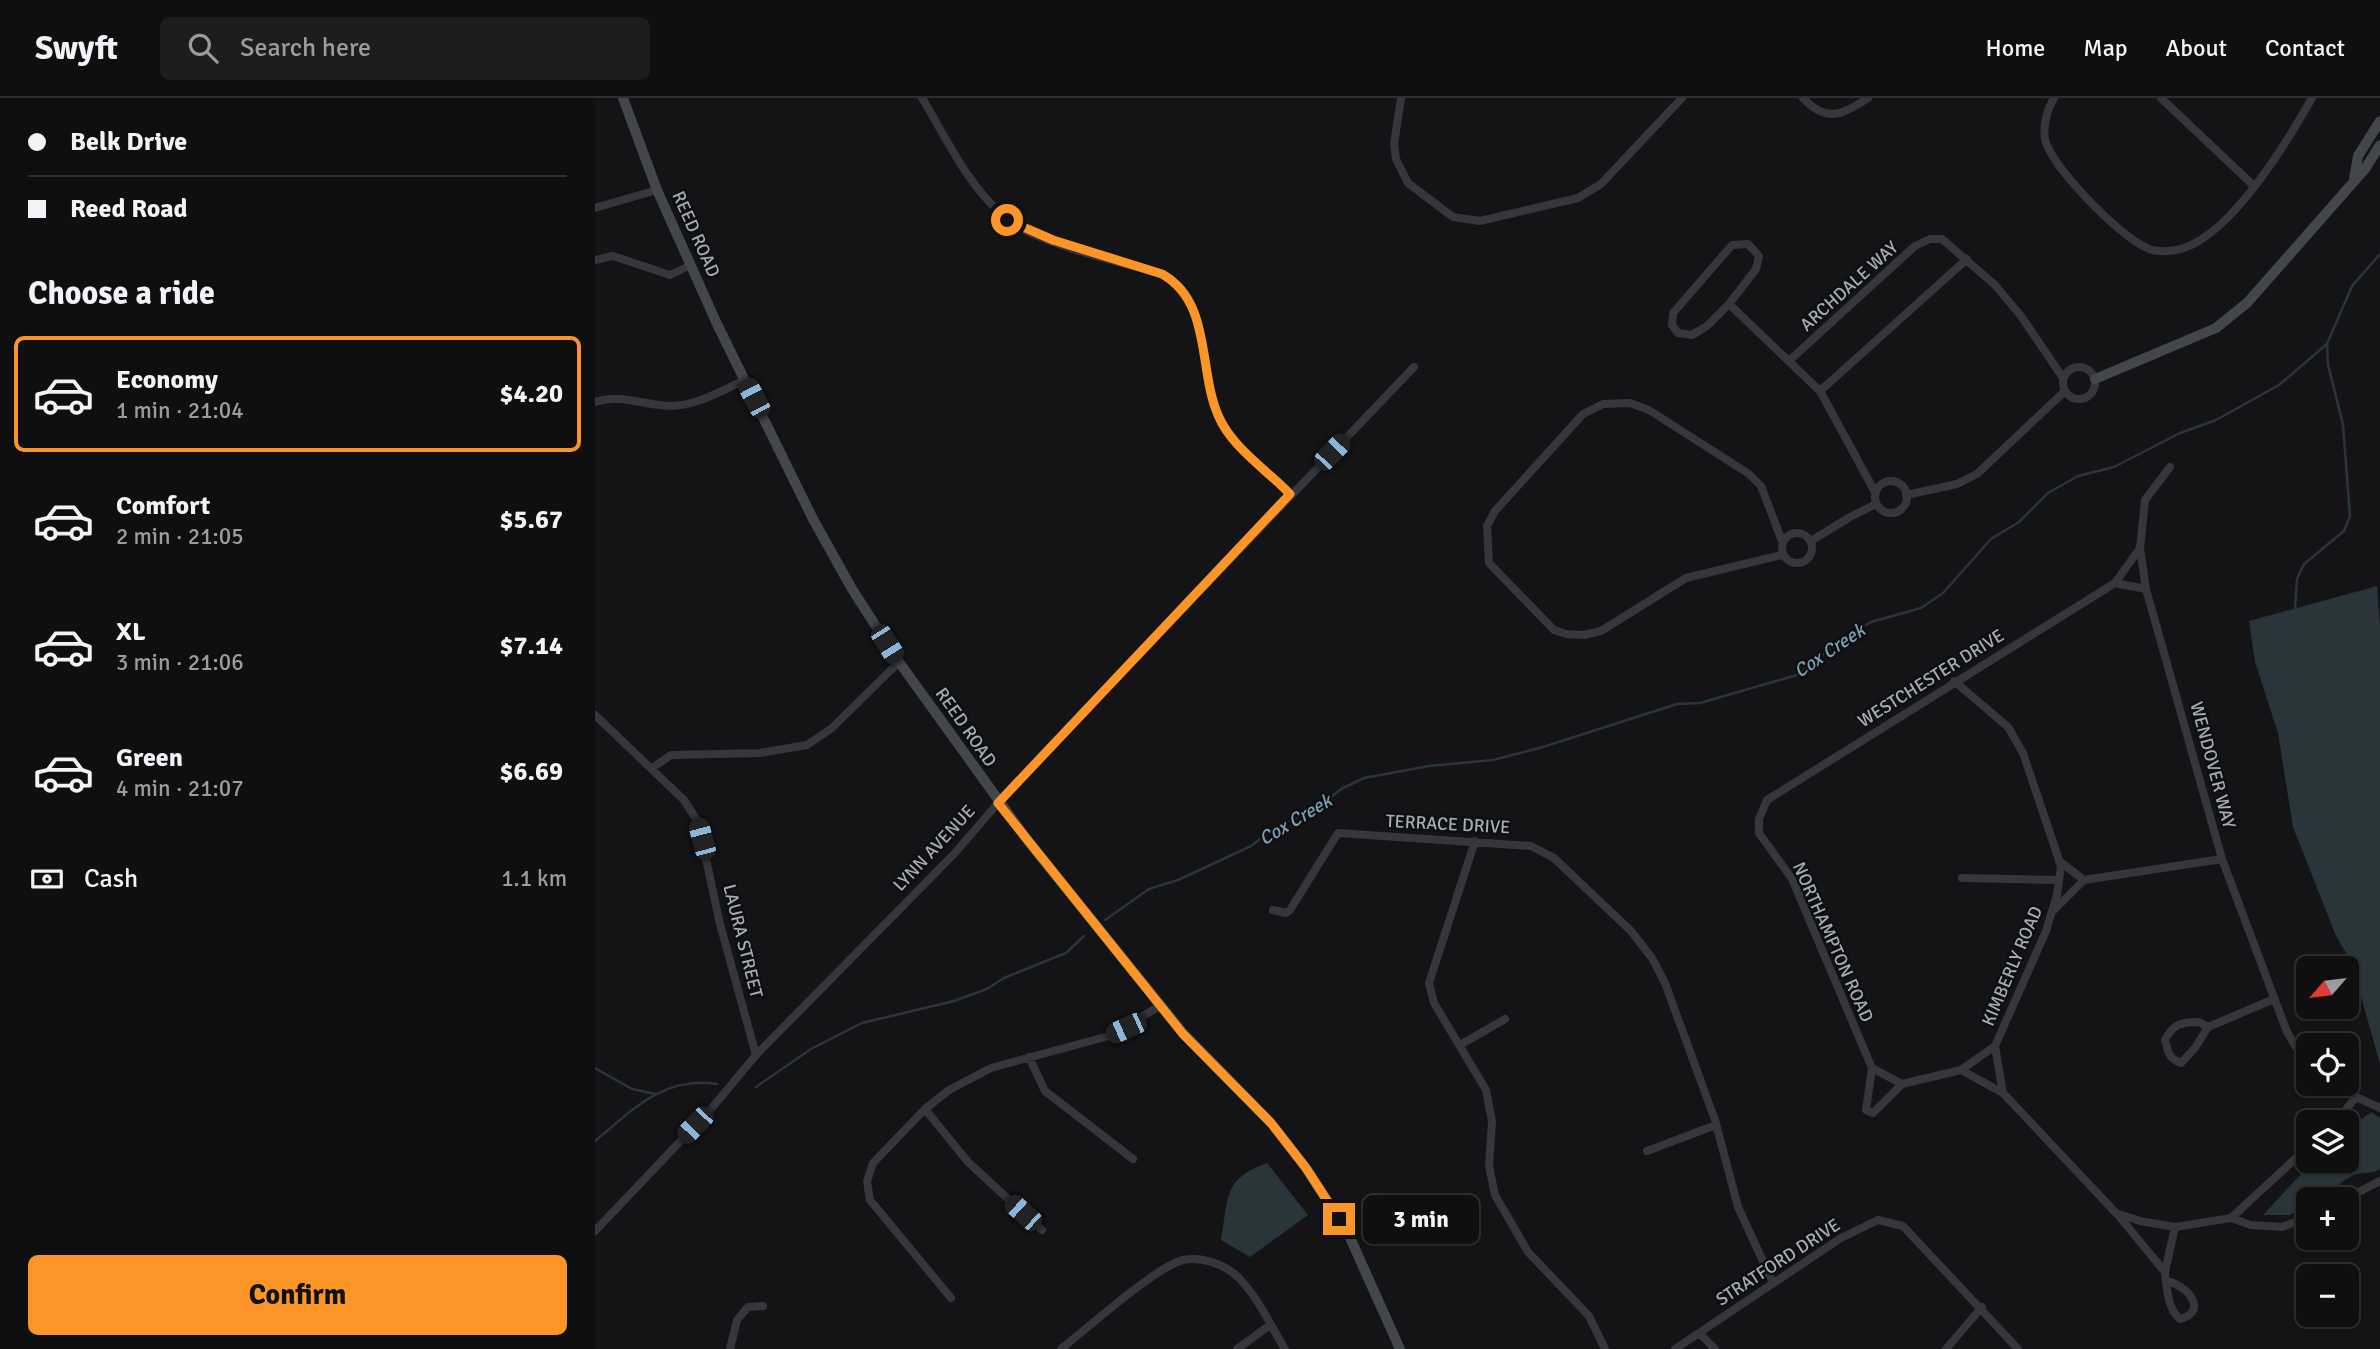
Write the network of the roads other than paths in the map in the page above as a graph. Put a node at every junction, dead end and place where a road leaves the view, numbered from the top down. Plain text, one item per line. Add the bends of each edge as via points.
1 (623, 98) edge
2 (922, 98) edge
3 (1401, 98) edge
4 (1682, 98) edge
5 (1803, 98) edge
6 (1868, 98) edge
7 (2054, 98) edge
8 (2161, 98) edge
9 (2312, 98) edge
10 (2380, 121) edge
11 (2380, 145) edge
12 (2354, 179) junction
13 (2254, 186) junction
14 (657, 190) junction
15 (595, 208) edge
16 (1967, 259) junction
17 (595, 260) edge
18 (691, 265) junction
19 (1729, 304) junction
20 (1790, 360) junction
21 (1414, 367) dead end
22 (2063, 378) junction
23 (2095, 379) junction
24 (745, 380) junction
25 (1821, 391) junction
26 (2064, 391) junction
27 (595, 402) edge
28 (2170, 467) dead end
29 (1875, 492) junction
30 (1290, 494) junction
31 (1906, 495) junction
32 (1877, 504) junction
33 (1782, 541) junction
34 (1811, 541) junction
35 (2140, 548) junction
36 (1782, 555) junction
37 (2115, 583) junction
38 (2146, 589) junction
39 (899, 662) junction
40 (1954, 681) junction
41 (595, 715) edge
42 (652, 768) junction
43 (998, 803) junction
44 (1759, 833) joint
45 (1475, 841) junction
46 (2222, 859) junction
47 (2059, 861) junction
48 (1962, 878) dead end
49 (2059, 880) junction
50 (2084, 880) junction
51 (1273, 910) dead end
52 (2052, 912) junction
53 (2274, 999) junction
54 (1160, 1006) junction
55 (1505, 1019) dead end
56 (2208, 1027) junction
57 (1460, 1045) junction
58 (1995, 1046) junction
59 (2296, 1047) edge
60 (755, 1055) junction
61 (1029, 1057) junction
62 (1872, 1069) junction
63 (1961, 1070) junction
64 (1902, 1084) junction
65 (2003, 1093) junction
66 (2356, 1097) joint
67 (2380, 1108) edge
68 (925, 1109) junction
69 (2346, 1110) edge
70 (1716, 1125) junction
71 (1647, 1152) dead end
72 (2296, 1158) edge
73 (1133, 1159) dead end
74 (2380, 1181) edge
75 (2359, 1192) edge
76 (2116, 1213) junction
77 (2231, 1218) junction
78 (2296, 1222) edge
79 (2175, 1227) junction
80 (1042, 1230) dead end
81 (595, 1231) edge
82 (2165, 1277) junction
83 (1773, 1283) junction
84 (951, 1298) dead end
85 (763, 1306) dead end
86 (1982, 1307) junction
87 (1270, 1325) junction
88 (1699, 1333) junction
89 (730, 1349) edge
90 (1061, 1349) edge
91 (1237, 1349) edge
92 (1285, 1349) edge
93 (1400, 1349) edge
94 (1605, 1349) edge
95 (1675, 1349) edge
96 (1715, 1349) edge
97 (1946, 1349) edge
98 (2018, 1349) edge

1 - 14 street, REED ROAD
2 - 30 street via 970,178 1007,220 1176,282 1186,294 1200,332 1217,413 1227,432
3 - 4 street via 1394,144 1408,183 1453,217 1480,221 1578,198 1601,184
5 - 6 street via 1814,110 1831,114 1847,113
7 - 13 street via 2044,129 2056,163 2083,194 2146,248 2167,251 2197,242
8 - 13 street
9 - 13 street via 2283,150
10 - 12 street via 2358,156
11 - 12 street
12 - 23 street via 2248,303 2216,328
14 - 15 street
14 - 18 street, REED ROAD
16 - 20 street, ARCHDALE WAY via 1942,239 1915,246
16 - 22 street, ARCHDALE WAY via 2021,316
16 - 25 street
17 - 18 street via 613,256 670,275
18 - 24 street, REED ROAD
19 - 19 street via 1756,269 1759,256 1748,244 1732,245 1673,313 1672,325 1678,333 1692,335
19 - 20 street
20 - 25 street
21 - 30 street, LYNN AVENUE
22 - 23 street via 2071,368 2084,366
22 - 26 street
23 - 26 street via 2096,388 2087,398 2075,399
24 - 27 street via 690,405 668,406 612,396
24 - 39 street, REED ROAD via 813,519
25 - 29 street
26 - 31 street via 1977,474 1957,484
28 - 35 street, WENDOVER WAY via 2144,500
29 - 31 street via 1883,482 1895,481
29 - 32 street
30 - 43 street, LYNN AVENUE
31 - 32 street via 1899,511 1886,512
32 - 34 street
33 - 34 street via 1802,533
33 - 36 street
33 - 36 street via 1761,486 1749,474 1649,410 1614,402 1583,414 1508,495 1487,526 1486,544 1489,562 1539,618 1566,634 1601,631 1686,578
34 - 36 street via 1812,553 1805,562 1793,564
35 - 37 street
35 - 38 street, WENDOVER WAY
37 - 38 street
37 - 40 street, WESTCHESTER DRIVE
38 - 46 street, WENDOVER WAY
39 - 42 street via 832,728 807,745 759,753 671,755
39 - 43 street, REED ROAD
40 - 44 street, WESTCHESTER DRIVE via 1767,800
40 - 47 street, KIMBERLY ROAD via 2008,727 2018,744
41 - 42 street, LAURA STREET
42 - 60 street, LAURA STREET via 684,800 698,822
43 - 54 street, REED ROAD
43 - 60 street, LYNN AVENUE via 954,855
44 - 62 street, NORTHAMPTON ROAD via 1792,879
45 - 51 street, TERRACE DRIVE via 1338,833 1290,911
45 - 57 street via 1429,983 1434,1003
45 - 70 street, TERRACE DRIVE via 1531,846 1554,858 1640,941 1665,983
46 - 50 street
46 - 53 street, WENDOVER WAY
47 - 49 street, KIMBERLY ROAD
47 - 50 street
48 - 49 street
49 - 52 street, KIMBERLY ROAD
50 - 52 street
52 - 58 street, KIMBERLY ROAD
53 - 56 street
53 - 59 street, WENDOVER WAY
54 - 61 street via 1109,1036
54 - 93 street, REED ROAD via 1271,1123 1306,1168 1347,1231
55 - 57 street
56 - 56 street via 2181,1063 2169,1056 2165,1040 2176,1024 2199,1022
57 - 94 street via 1490,1104 1489,1166 1495,1195 1528,1252 1589,1316
58 - 63 street, KIMBERLY ROAD
58 - 65 street, KIMBERLY ROAD
60 - 81 street, LYNN AVENUE via 711,1109
61 - 68 street via 965,1080
61 - 73 street via 1045,1091
62 - 64 street
62 - 64 street via 1866,1110 1873,1113
63 - 64 street
63 - 65 street
65 - 76 street
66 - 67 street
66 - 69 street
68 - 80 street via 968,1162
68 - 84 street via 873,1163 868,1191 880,1215
70 - 71 street
70 - 83 street, TERRACE DRIVE via 1738,1207
72 - 77 street
74 - 75 street
76 - 79 street
76 - 82 street
77 - 78 street via 2282,1227
77 - 79 street
79 - 82 street
82 - 82 street via 2175,1314 2180,1319 2188,1317 2194,1301 2189,1292
83 - 86 street, STRATFORD DRIVE via 1841,1237 1878,1220 1891,1221 1903,1226
83 - 88 street, STRATFORD DRIVE
85 - 89 street via 748,1307 737,1320
86 - 97 street
86 - 98 street, STRATFORD DRIVE
87 - 90 street via 1238,1277 1203,1259 1182,1260 1163,1269
87 - 91 street
87 - 92 street
88 - 95 street, STRATFORD DRIVE
88 - 96 street

